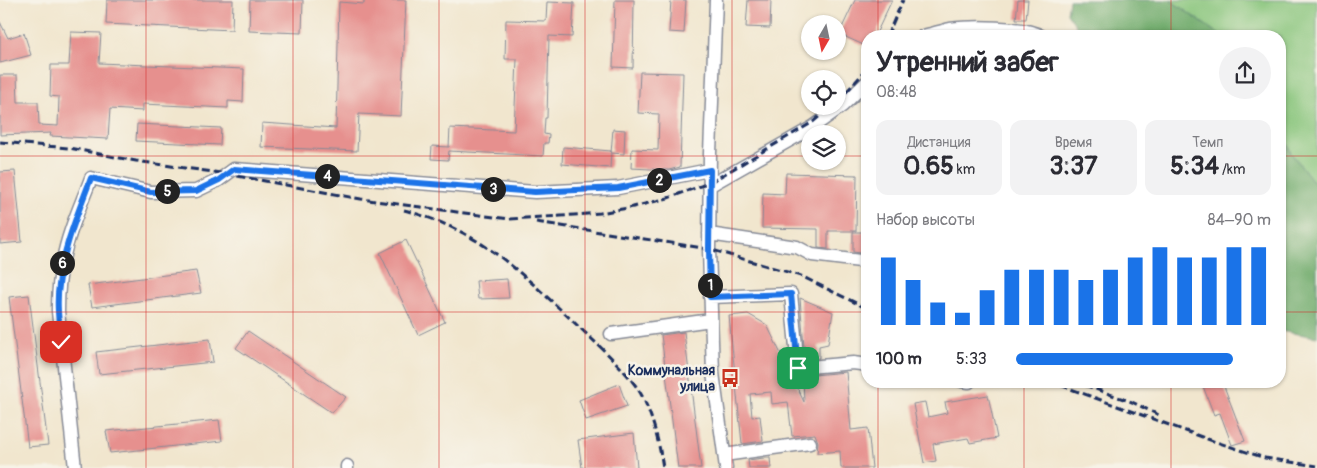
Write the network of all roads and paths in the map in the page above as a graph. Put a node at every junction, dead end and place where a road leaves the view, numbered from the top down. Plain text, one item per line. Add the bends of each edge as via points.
1 (716, 0) edge
2 (947, 30) edge
3 (1013, 30) edge
4 (861, 88) edge
5 (710, 170) junction
6 (709, 186) junction
7 (709, 234) junction
8 (861, 261) edge
9 (710, 297) junction
10 (711, 320) junction
11 (612, 334) dead end
12 (861, 364) edge
13 (810, 443) dead end
14 (724, 455) junction
15 (75, 468) edge
16 (726, 468) edge

1 - 5 street
2 - 3 street
4 - 6 street via 813,127
5 - 6 street
5 - 15 street via 618,188 535,192 234,169 196,191 151,192 91,178 67,245 58,286
6 - 7 street
7 - 8 street via 797,247 812,255
7 - 9 street
9 - 10 street
9 - 12 street via 791,294 798,368
10 - 11 street
10 - 14 street via 713,373
13 - 14 street
14 - 16 street

